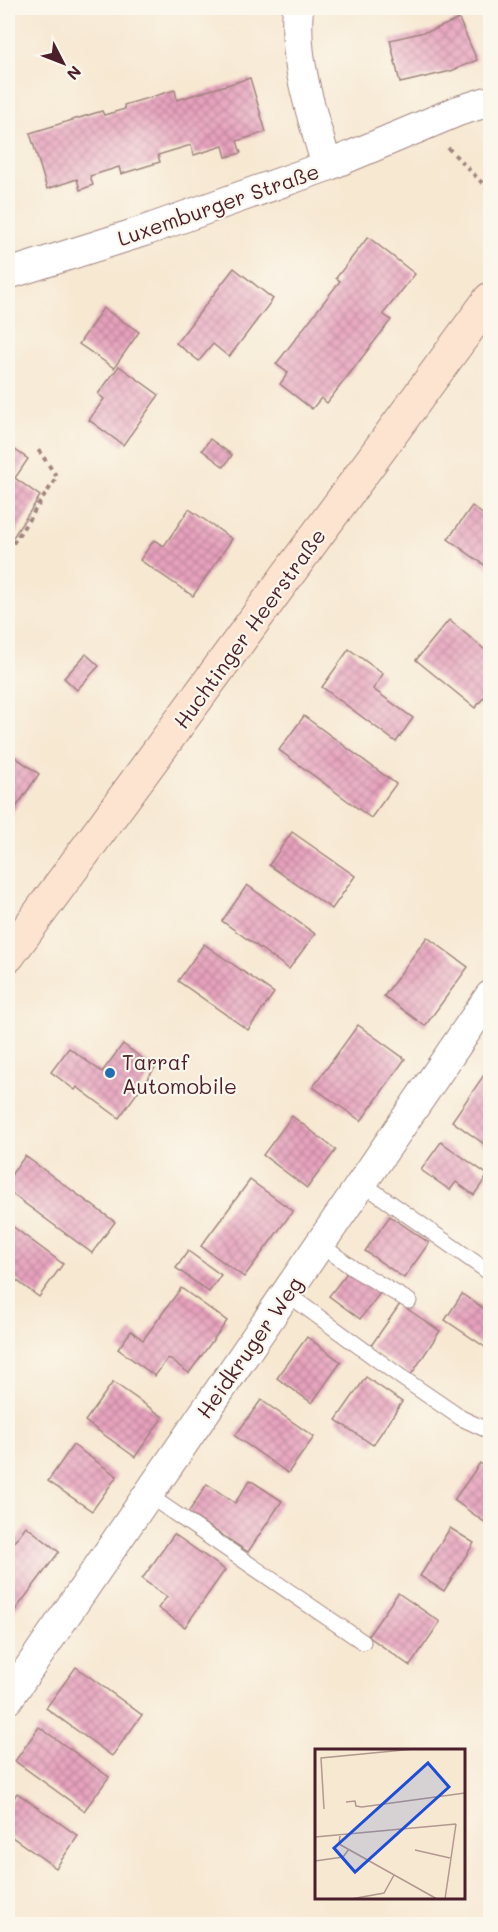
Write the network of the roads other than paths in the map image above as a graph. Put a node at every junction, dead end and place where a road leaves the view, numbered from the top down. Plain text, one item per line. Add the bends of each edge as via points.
1 (298, 8) edge
2 (490, 101) edge
3 (327, 166) junction
4 (8, 274) edge
5 (490, 299) edge
6 (8, 956) edge
7 (490, 996) edge
8 (362, 1183) junction
9 (320, 1244) junction
10 (490, 1273) edge
11 (286, 1293) junction
12 (409, 1301) dead end
13 (485, 1429) dead end
14 (148, 1495) junction
15 (363, 1642) dead end
16 (8, 1699) edge

1 - 3 street via 296,30 302,80
2 - 3 street, Luxemburger Straße
3 - 4 street, Luxemburger Straße
5 - 6 main road, Huchtinger Heerstraße
7 - 8 street, Heidkruger Weg
8 - 9 street, Heidkruger Weg
8 - 10 lane
9 - 11 street, Heidkruger Weg
9 - 12 lane
11 - 13 lane via 460,1418
11 - 14 street, Heidkruger Weg
14 - 15 lane
14 - 16 street, Heidkruger Weg

